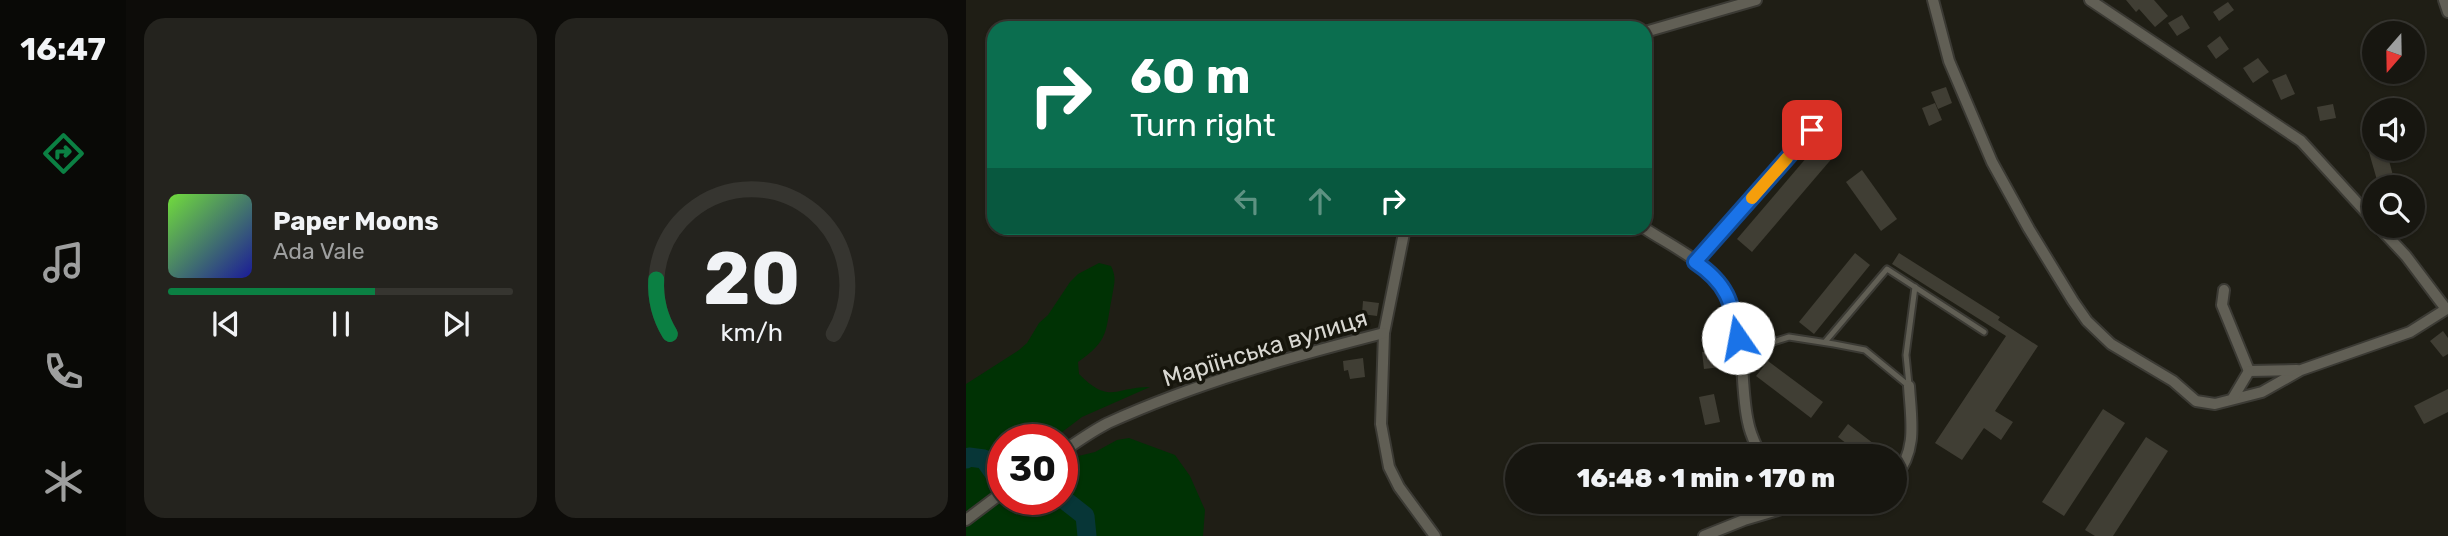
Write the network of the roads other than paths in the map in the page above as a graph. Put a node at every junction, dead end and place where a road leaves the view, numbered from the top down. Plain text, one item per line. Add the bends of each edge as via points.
1 (1756, 0) edge
2 (1933, 0) edge
3 (2444, 0) edge
4 (2095, 1) edge
5 (2448, 12) edge
6 (1652, 30) edge
7 (1812, 130) dead end
8 (2362, 208) edge
9 (1652, 233) edge
10 (1404, 235) edge
11 (2389, 238) edge
12 (1695, 262) junction
13 (1915, 287) junction
14 (2224, 290) dead end
15 (2448, 310) edge
16 (1984, 332) dead end
17 (1384, 333) junction
18 (1825, 342) junction
19 (1742, 361) junction
20 (2301, 370) junction
21 (2249, 371) junction
22 (1909, 386) junction
23 (2233, 398) junction
24 (1078, 442) edge
25 (1755, 444) edge
26 (1907, 456) edge
27 (987, 504) edge
28 (1764, 514) edge
29 (967, 519) edge
30 (1435, 536) edge
31 (1704, 536) edge

1 - 6 street
2 - 23 street via 1950,61 1992,162 2087,321 2111,344 2173,381 2196,401 2215,404
3 - 5 street
4 - 8 street via 2301,141
7 - 12 lane
9 - 12 street
10 - 17 street, Маріїнська вулиця
11 - 15 street
12 - 19 street via 1718,280 1728,296
13 - 16 lane
13 - 18 lane via 1886,269
13 - 22 lane via 1906,355
14 - 21 street via 2222,305
15 - 20 street via 2410,332
17 - 24 street, Маріїнська вулиця via 1189,391 1106,425
17 - 30 street via 1383,444 1399,486
18 - 19 lane via 1789,337
18 - 22 lane via 1866,350
19 - 25 street via 1747,419
20 - 21 street
20 - 23 street via 2262,392
21 - 23 street
22 - 26 street via 1912,442
27 - 29 street
28 - 31 street

